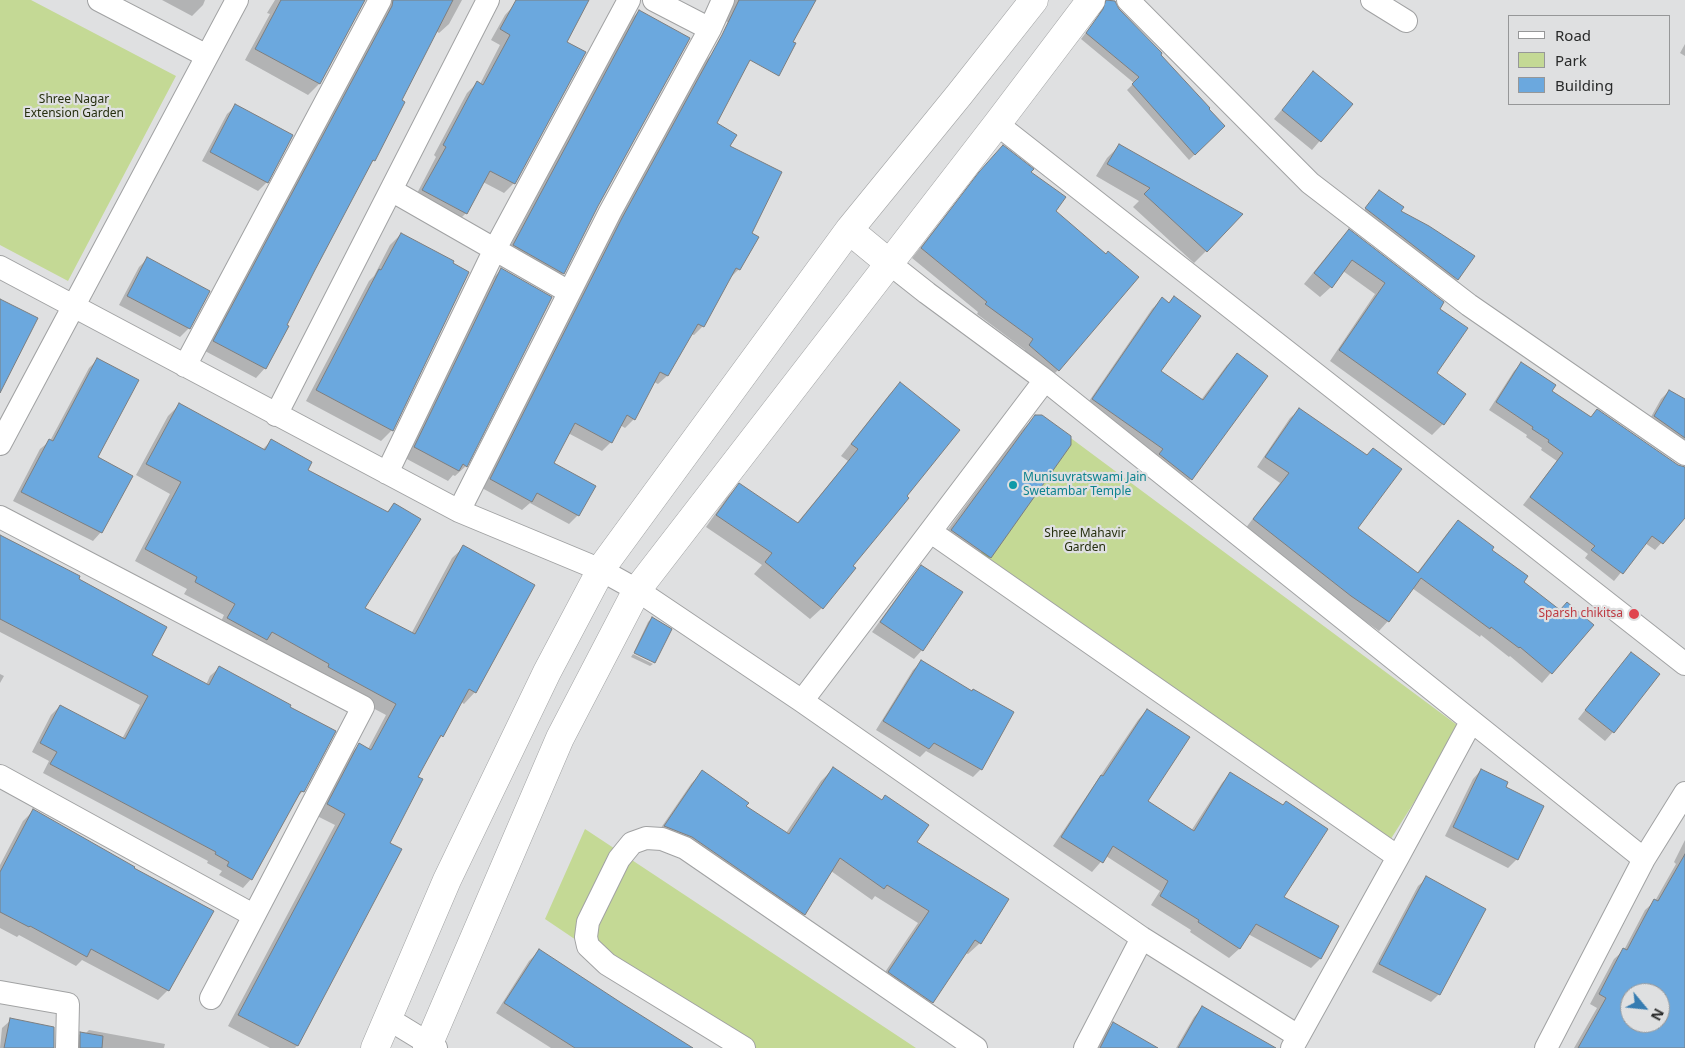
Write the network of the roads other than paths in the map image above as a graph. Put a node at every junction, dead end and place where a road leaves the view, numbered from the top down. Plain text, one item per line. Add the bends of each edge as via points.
1 (99, 0) edge
2 (237, 0) edge
3 (380, 0) edge
4 (488, 0) edge
5 (629, 0) edge
6 (654, 0) edge
7 (723, 0) edge
8 (1034, 0) edge
9 (1091, 0) edge
10 (1128, 0) edge
11 (1372, 0) edge
12 (1406, 21) dead end
13 (710, 28) junction
14 (207, 56) junction
15 (997, 124) junction
16 (391, 190) junction
17 (849, 230) junction
18 (495, 249) junction
19 (889, 263) junction
20 (0, 267) edge
21 (569, 292) junction
22 (73, 307) junction
23 (185, 366) junction
24 (1045, 380) junction
25 (276, 415) junction
26 (0, 444) edge
27 (1685, 454) edge
28 (387, 473) junction
29 (458, 511) junction
30 (0, 517) edge
31 (931, 532) junction
32 (601, 570) junction
33 (637, 590) junction
34 (1685, 664) edge
35 (802, 702) junction
36 (1471, 722) junction
37 (0, 776) edge
38 (1685, 792) edge
39 (1398, 857) junction
40 (1644, 860) junction
41 (253, 915) junction
42 (1142, 938) junction
43 (0, 992) edge
44 (211, 998) dead end
45 (387, 1018) junction
46 (1295, 1042) edge
47 (431, 1046) edge
48 (67, 1048) edge
49 (375, 1048) edge
50 (744, 1048) edge
51 (976, 1048) edge
52 (1085, 1048) edge
53 (1547, 1048) edge

1 - 14 street
2 - 14 street
3 - 23 street
4 - 16 street
5 - 18 street
6 - 13 street
7 - 13 street
8 - 17 main road
9 - 15 main road
10 - 27 street via 1310,183 1468,305
11 - 12 street
13 - 21 street
14 - 22 street
15 - 19 main road
15 - 34 street
16 - 18 street
16 - 25 street
17 - 19 main road
17 - 32 main road
18 - 21 street
18 - 28 street
19 - 24 street
19 - 33 main road
20 - 22 street
21 - 29 street
22 - 23 street
22 - 26 street
23 - 25 street
24 - 31 street
24 - 36 street
25 - 28 street
28 - 29 street
29 - 32 street
30 - 41 street via 363,707
31 - 35 street
31 - 39 street
32 - 33 street
32 - 45 main road via 547,672 464,845
33 - 35 street
33 - 47 main road via 560,738
35 - 42 street
36 - 39 street
36 - 40 street
37 - 41 street
38 - 40 street
39 - 46 street
40 - 53 street
41 - 44 street
42 - 46 street
42 - 52 street
43 - 48 street via 68,1004
45 - 47 street
45 - 49 main road
50 - 51 street via 607,964 588,946 588,922 619,859 632,843 646,838 662,839 685,848

